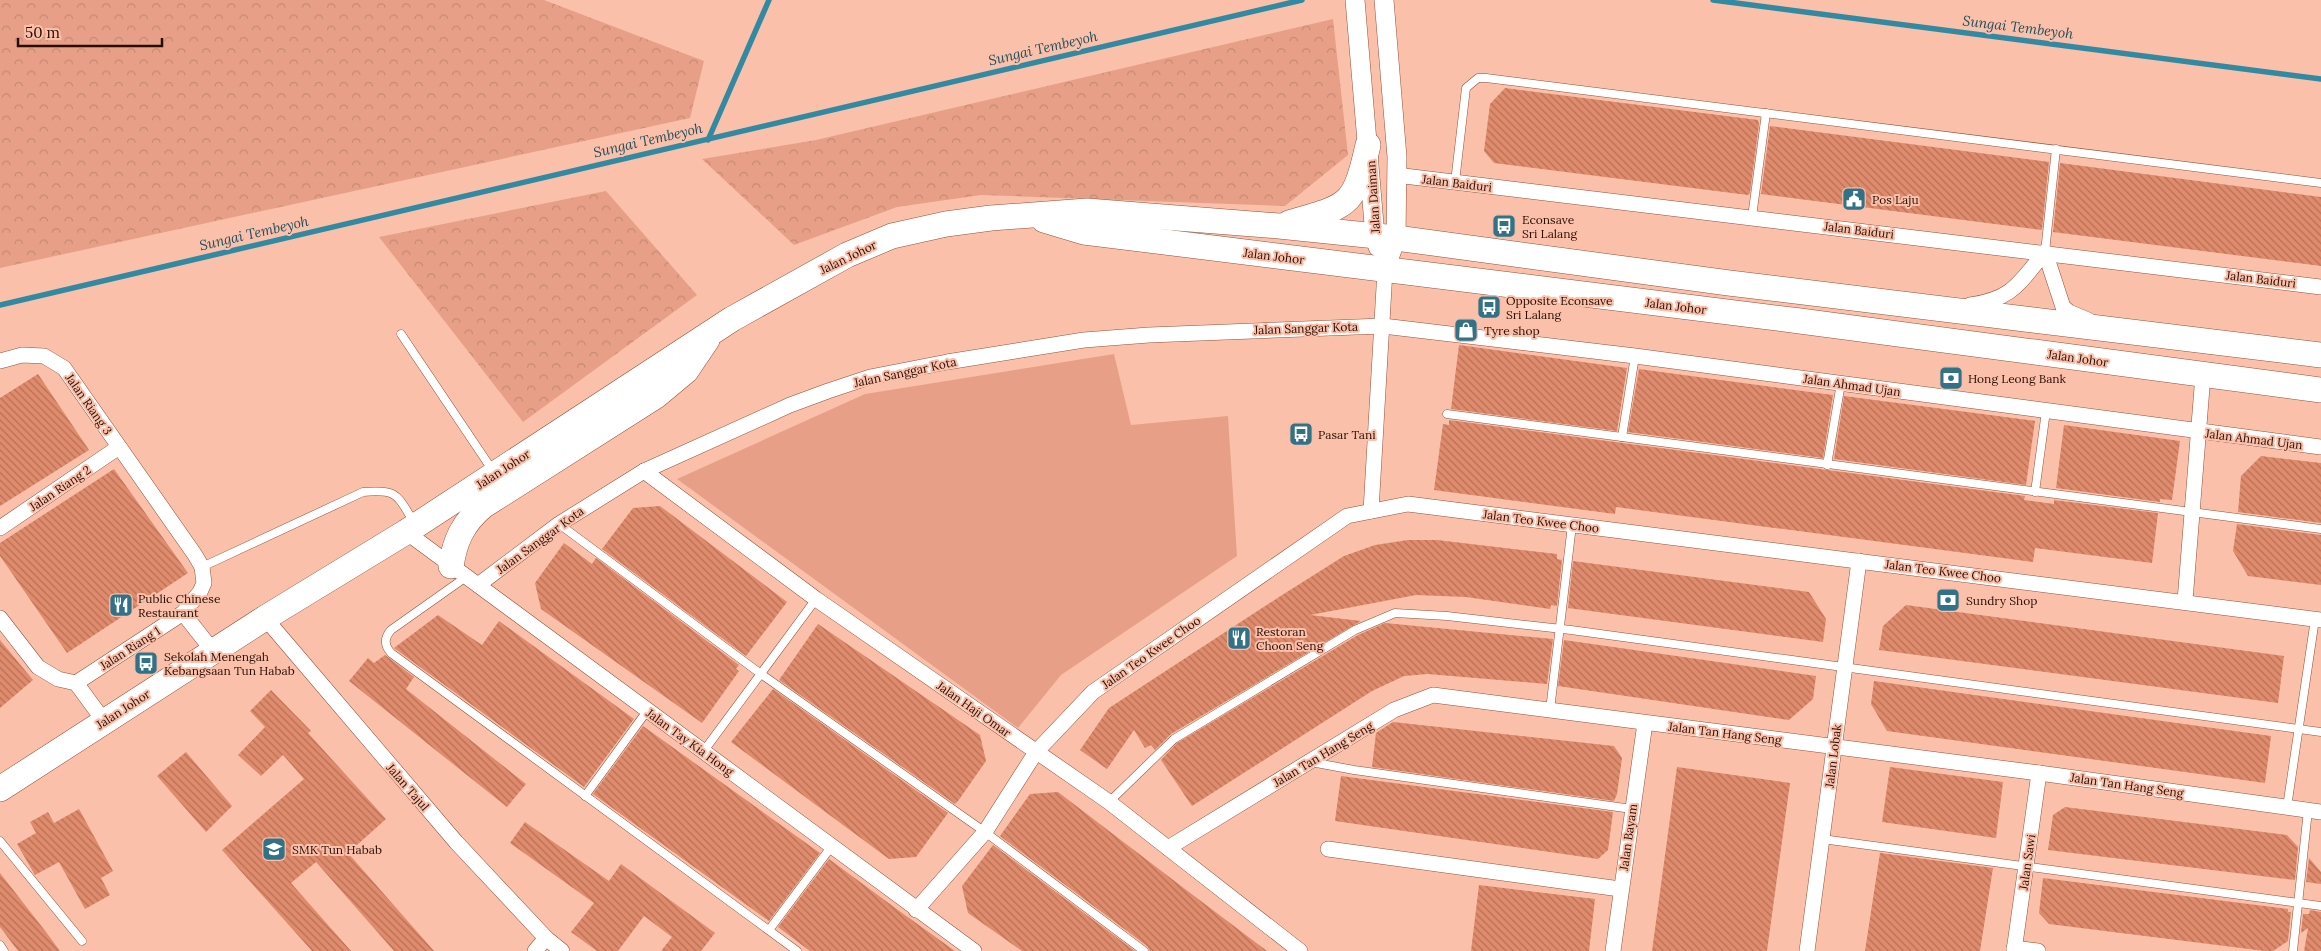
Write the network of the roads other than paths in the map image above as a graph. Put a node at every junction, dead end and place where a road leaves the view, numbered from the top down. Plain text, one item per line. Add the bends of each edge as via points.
1 (1355, 0) edge
2 (1384, 0) edge
3 (1766, 113) junction
4 (1368, 145) junction
5 (2056, 149) junction
6 (1396, 175) junction
7 (1454, 182) junction
8 (2321, 183) edge
9 (1032, 216) junction
10 (1752, 217) junction
11 (1279, 226) junction
12 (1386, 237) junction
13 (2045, 252) junction
14 (1385, 270) junction
15 (2321, 287) edge
16 (1944, 309) junction
17 (1383, 326) junction
18 (2106, 328) junction
19 (713, 332) junction
20 (401, 334) dead end
21 (2321, 355) edge
22 (1635, 356) junction
23 (0, 361) edge
24 (2203, 375) junction
25 (1841, 383) junction
26 (2321, 390) edge
27 (2046, 411) junction
28 (1446, 414) dead end
29 (2198, 431) junction
30 (1622, 437) junction
31 (119, 447) junction
32 (2321, 447) edge
33 (1827, 465) junction
34 (644, 471) junction
35 (495, 474) junction
36 (2035, 492) junction
37 (1371, 511) junction
38 (2192, 513) junction
39 (558, 524) junction
40 (1572, 524) junction
41 (0, 528) edge
42 (411, 529) junction
43 (2321, 529) edge
44 (1858, 560) junction
45 (202, 567) junction
46 (465, 576) junction
47 (816, 599) junction
48 (2185, 602) junction
49 (183, 613) junction
50 (0, 618) edge
51 (265, 618) junction
52 (2318, 619) edge
53 (1559, 628) junction
54 (213, 651) junction
55 (1844, 667) junction
56 (761, 674) junction
57 (76, 683) junction
58 (647, 710) junction
59 (1550, 710) junction
60 (104, 721) junction
61 (1645, 723) junction
62 (2299, 729) junction
63 (2321, 732) edge
64 (1834, 747) junction
65 (703, 752) junction
66 (1036, 752) junction
67 (1311, 762) junction
68 (2039, 773) junction
69 (0, 788) edge
70 (585, 796) junction
71 (1108, 802) junction
72 (2287, 807) junction
73 (1632, 809) junction
74 (2314, 811) edge
75 (985, 832) junction
76 (1822, 839) junction
77 (0, 841) edge
78 (831, 847) junction
79 (1168, 848) junction
80 (1328, 849) dead end
81 (2026, 865) junction
82 (1620, 888) junction
83 (2298, 902) junction
84 (2321, 906) edge
85 (916, 910) junction
86 (769, 930) junction
87 (546, 938) junction
88 (82, 941) dead end
89 (0, 945) edge
90 (2014, 949) edge
91 (1296, 950) edge
92 (4, 951) edge
93 (535, 951) edge
94 (562, 951) edge
95 (797, 951) edge
96 (974, 951) edge
97 (1144, 951) edge
98 (1613, 951) edge
99 (1807, 951) edge
100 (2038, 951) edge
101 (2293, 951) edge

1 - 4 street, Jalan Daiman
2 - 6 street, Jalan Daiman
3 - 5 lane
3 - 7 lane via 1478,78 1466,88 1464,95
3 - 10 lane
4 - 11 highway via 1360,180 1344,203 1335,209
4 - 12 street, Jalan Daiman
5 - 8 lane
5 - 13 lane
6 - 7 street, Jalan Baiduri
6 - 12 street, Jalan Daiman
7 - 10 street, Jalan Baiduri
9 - 11 highway, Jalan Johor via 1087,211
9 - 14 highway, Jalan Johor via 1084,232
9 - 19 highway, Jalan Johor via 946,224 892,236 838,260
10 - 13 street, Jalan Baiduri
11 - 12 highway, Jalan Johor
12 - 14 street, Jalan Daiman
12 - 16 highway
13 - 15 street, Jalan Baiduri
13 - 16 street via 2016,287 1998,300
13 - 18 street via 2063,307
14 - 17 street
14 - 24 highway, Jalan Johor
16 - 18 highway
17 - 22 street, Jalan Ahmad Ujan
17 - 34 street, Jalan Sanggar Kota via 1084,340 870,377 790,405
17 - 37 street
18 - 21 highway
19 - 35 highway, Jalan Johor
19 - 46 highway via 686,371 656,396 469,517 454,547
20 - 35 lane
22 - 25 street, Jalan Ahmad Ujan
22 - 30 lane
23 - 31 street, Jalan Riang 3 via 22,355 44,356 64,368
24 - 26 highway, Jalan Johor
24 - 29 street
25 - 27 street, Jalan Ahmad Ujan
25 - 33 lane
27 - 29 street, Jalan Ahmad Ujan
27 - 36 lane
28 - 30 lane
29 - 32 street, Jalan Ahmad Ujan
29 - 38 street
30 - 33 lane
31 - 41 street, Jalan Riang 2
31 - 45 street, Jalan Riang 3
33 - 36 lane
34 - 39 street, Jalan Sanggar Kota
34 - 47 street, Jalan Haji Omar
35 - 42 highway, Jalan Johor
36 - 38 lane
37 - 40 street, Jalan Teo Kwee Choo via 1408,504
37 - 66 street, Jalan Teo Kwee Choo via 1347,516 1093,692
38 - 43 lane
38 - 48 street
39 - 46 street, Jalan Sanggar Kota
39 - 56 lane
40 - 44 street, Jalan Teo Kwee Choo
40 - 53 lane
42 - 45 lane via 396,494 384,490 363,492
42 - 46 street, Jalan Tay Kia Hong
42 - 51 highway, Jalan Johor
44 - 48 street, Jalan Teo Kwee Choo
44 - 55 street, Jalan Lobak
45 - 49 street, Jalan Riang 1 via 205,575 202,588
46 - 58 street, Jalan Tay Kia Hong
46 - 70 lane via 391,630 387,635 387,648
47 - 56 lane
47 - 66 street, Jalan Haji Omar
48 - 52 street, Jalan Teo Kwee Choo
49 - 54 street
49 - 57 street, Jalan Riang 1
50 - 57 street via 38,667 58,679
51 - 54 highway, Jalan Johor
51 - 87 street, Jalan Tajul via 456,842
52 - 62 lane
53 - 55 lane
53 - 59 lane
53 - 71 lane via 1395,613 1354,630 1174,739
54 - 60 highway, Jalan Johor
55 - 62 lane
55 - 64 street, Jalan Lobak
56 - 65 lane
56 - 75 lane
57 - 60 street
58 - 65 street, Jalan Tay Kia Hong
58 - 70 lane
59 - 61 street, Jalan Tan Hang Seng
59 - 67 street, Jalan Tan Hang Seng via 1433,696 1394,710
60 - 69 highway, Jalan Johor
61 - 64 street, Jalan Tan Hang Seng
61 - 73 street, Jalan Bayam
62 - 63 lane
62 - 72 lane
64 - 68 street, Jalan Tan Hang Seng
64 - 76 street, Jalan Lobak
65 - 78 street, Jalan Tay Kia Hong
66 - 71 street, Jalan Haji Omar
66 - 75 street, Jalan Teo Kwee Choo
67 - 73 lane
67 - 79 street, Jalan Tan Hang Seng
68 - 72 street, Jalan Tan Hang Seng
68 - 81 street, Jalan Sawi
70 - 86 lane
71 - 79 street, Jalan Haji Omar
72 - 74 street, Jalan Tan Hang Seng
73 - 82 street, Jalan Bayam
74 - 83 lane
75 - 85 street, Jalan Teo Kwee Choo
75 - 97 lane
76 - 81 lane
76 - 99 street, Jalan Lobak
77 - 88 lane
78 - 85 street, Jalan Tay Kia Hong
78 - 86 lane
79 - 91 street, Jalan Haji Omar
80 - 82 street
81 - 83 lane
81 - 90 street, Jalan Sawi
82 - 98 street, Jalan Bayam
83 - 84 lane
83 - 101 lane
85 - 96 street, Jalan Tay Kia Hong
86 - 95 lane
87 - 93 street
87 - 94 street, Jalan Tajul
89 - 92 lane
90 - 100 street

